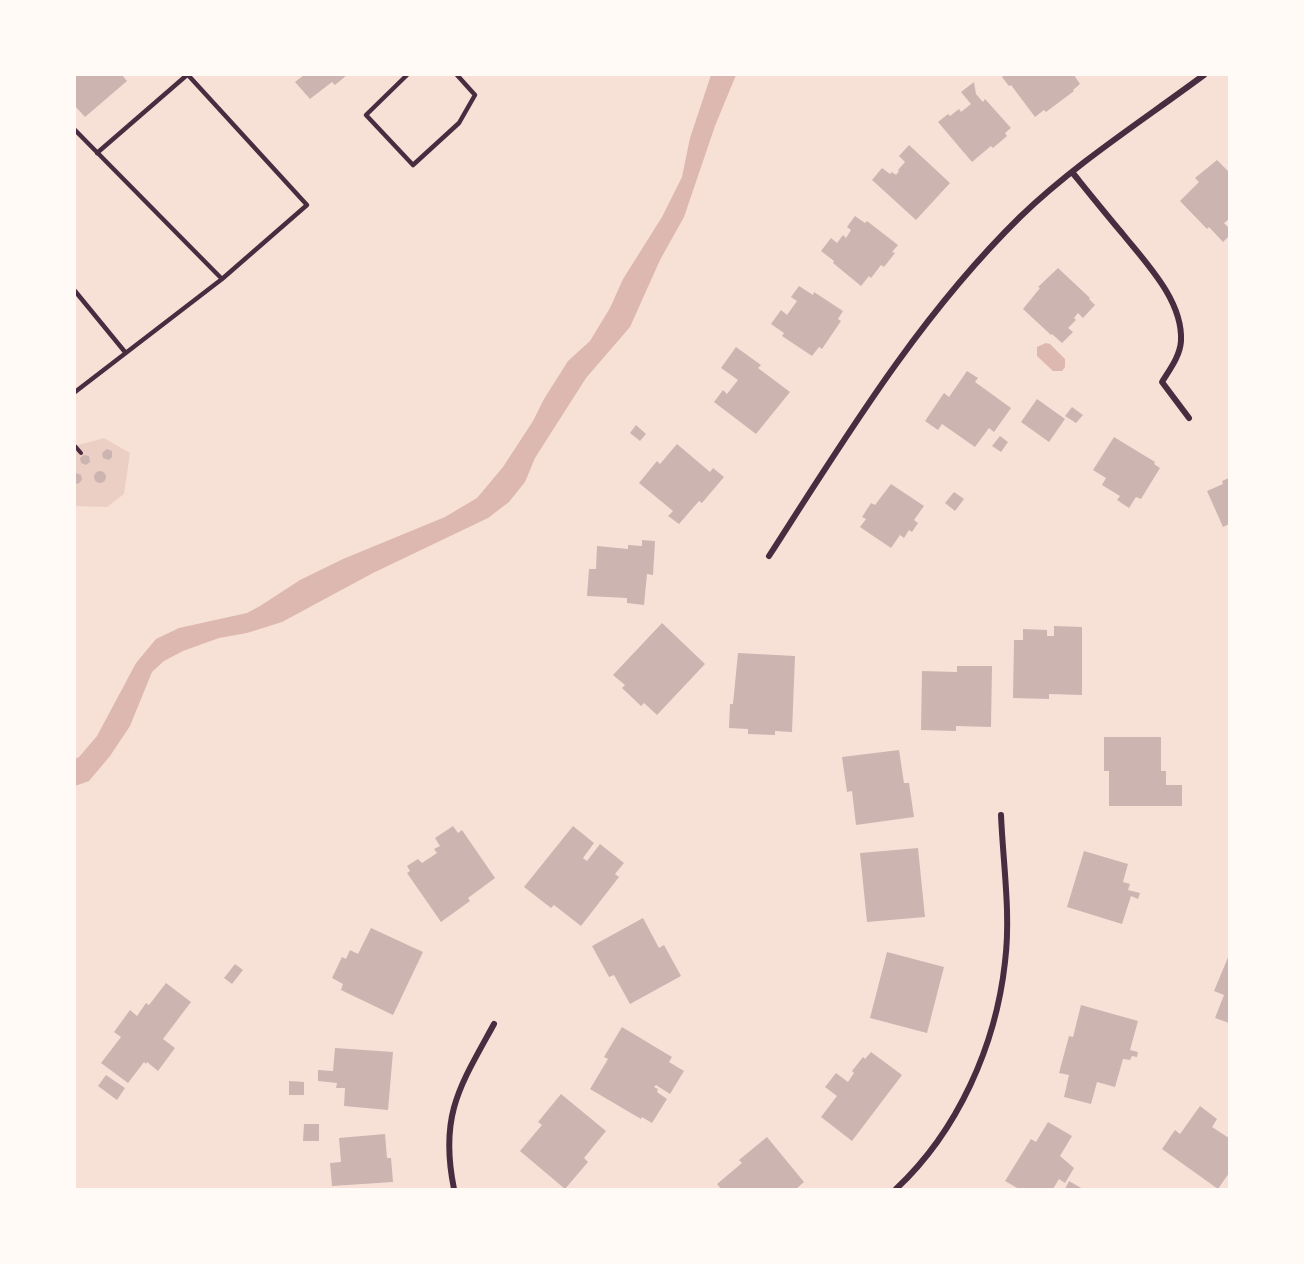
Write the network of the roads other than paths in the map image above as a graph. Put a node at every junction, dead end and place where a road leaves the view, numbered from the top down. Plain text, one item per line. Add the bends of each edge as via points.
1 (188, 75) edge
2 (407, 75) edge
3 (457, 75) edge
4 (1204, 75) edge
5 (75, 130) edge
6 (98, 153) junction
7 (1072, 172) junction
8 (222, 279) junction
9 (75, 291) edge
10 (125, 352) junction
11 (75, 392) edge
12 (1189, 418) dead end
13 (769, 556) dead end
14 (1001, 815) dead end
15 (494, 1024) dead end
16 (454, 1189) edge
17 (896, 1189) edge

1 - 6 lane
1 - 8 lane via 307,205
2 - 3 lane via 366,115 413,165 459,123 475,95
4 - 7 street
5 - 6 lane
6 - 8 lane
7 - 12 street via 1165,288 1181,339 1179,353 1162,382
7 - 13 street via 992,245 940,306 846,436
8 - 10 lane
9 - 10 lane
10 - 11 lane
14 - 17 street via 1006,960 993,1021 956,1112 923,1161
15 - 16 street via 464,1080 450,1118 448,1148

